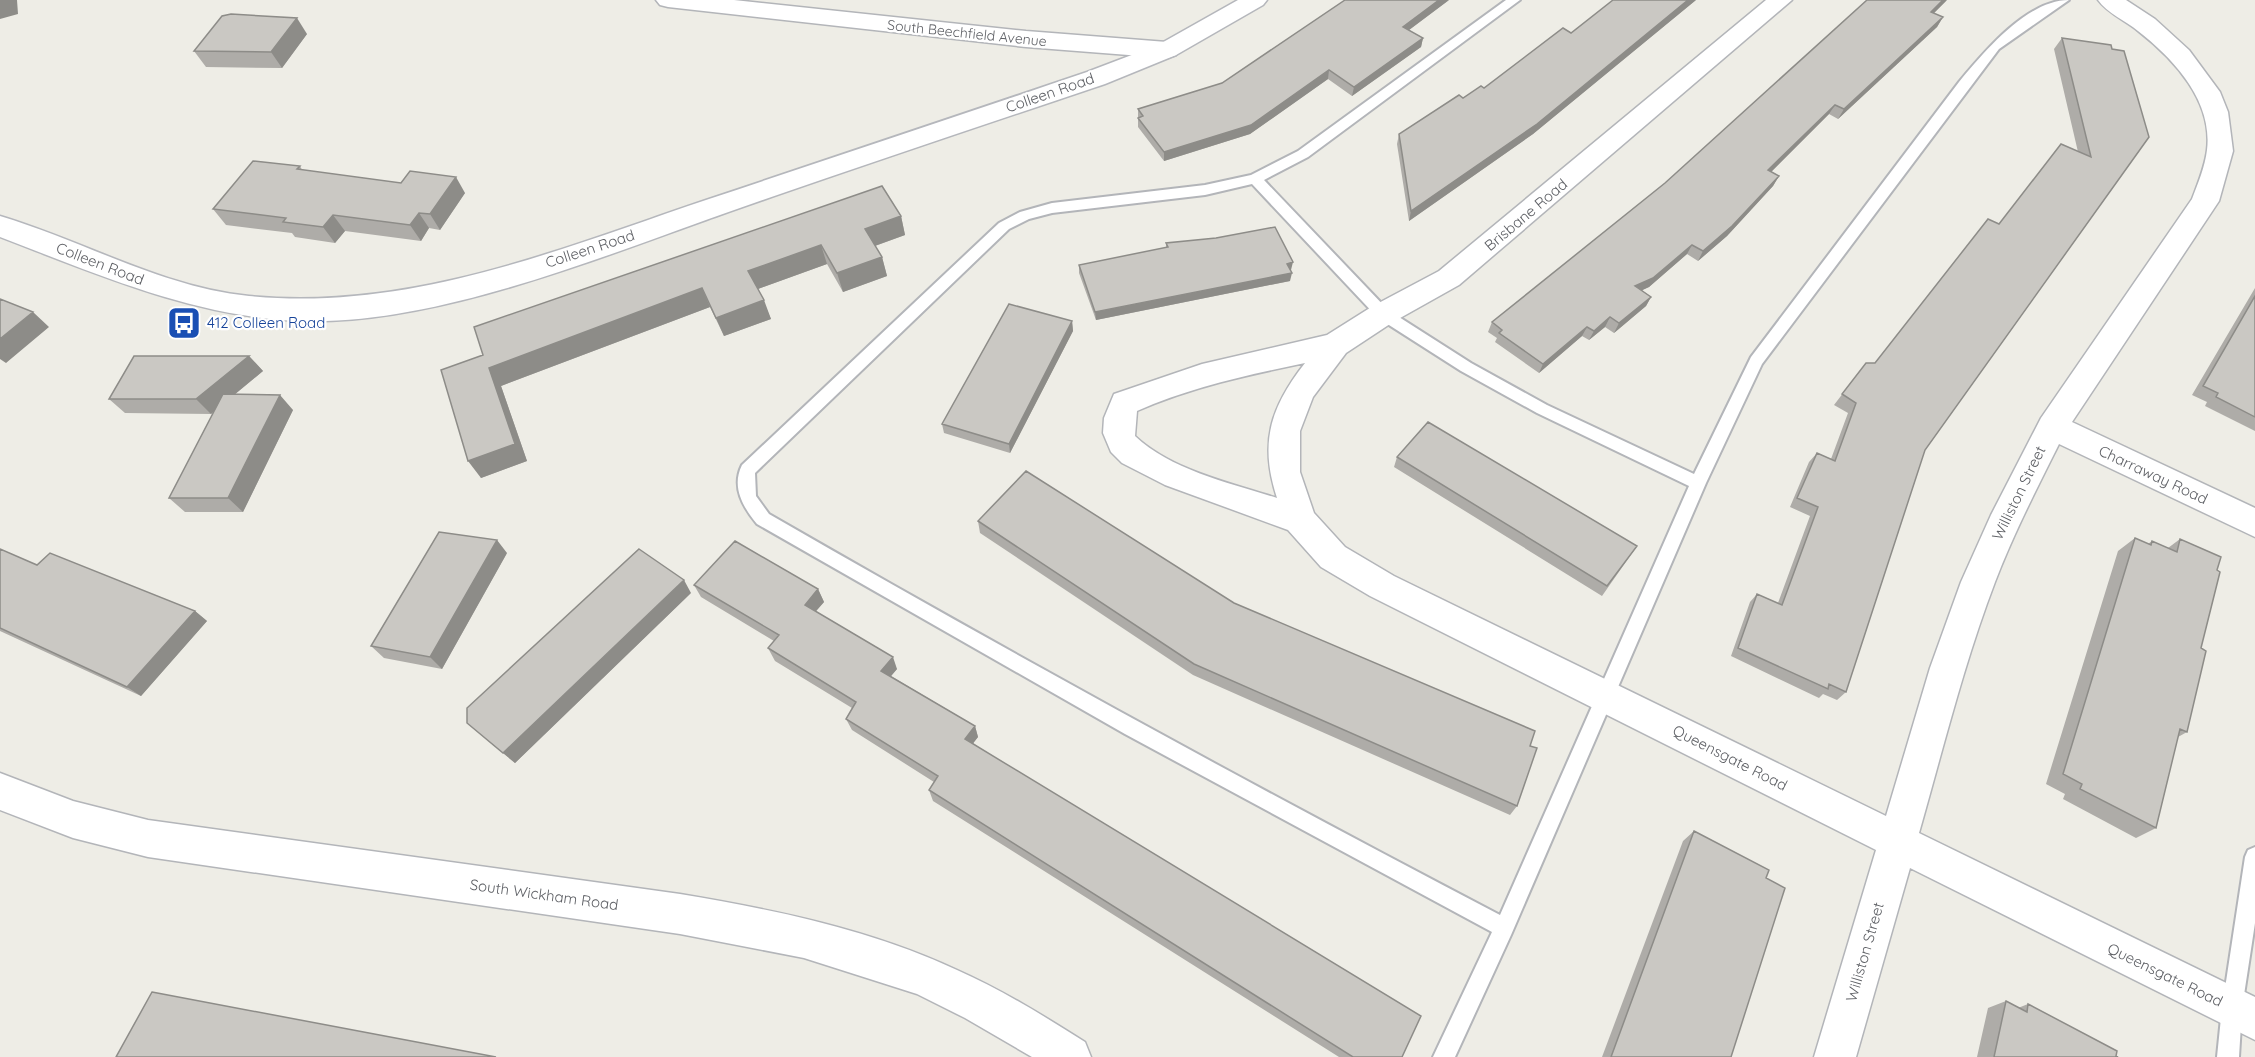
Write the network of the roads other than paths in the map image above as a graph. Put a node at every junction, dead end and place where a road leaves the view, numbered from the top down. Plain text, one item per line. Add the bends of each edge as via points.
1 (668, 0) edge
2 (1255, 0) edge
3 (1514, 0) edge
4 (1780, 0) edge
5 (2063, 0) edge
6 (2109, 0) edge
7 (1167, 50) junction
8 (1255, 179) junction
9 (0, 226) edge
10 (1383, 314) junction
11 (1335, 345) junction
12 (2052, 427) junction
13 (1284, 431) joint
14 (1698, 483) junction
15 (1300, 520) junction
16 (2255, 523) edge
17 (1604, 694) junction
18 (0, 791) edge
19 (1897, 842) junction
20 (2255, 857) edge
21 (1504, 928) junction
22 (2244, 1014) edge
23 (1070, 1057) edge
24 (1444, 1057) edge
25 (1835, 1057) edge
26 (2228, 1057) edge

1 - 7 street, South Beechfield Avenue via 1026,39
2 - 7 street
3 - 8 lane via 1303,154
4 - 10 street, Brisbane Road via 1449,278
5 - 14 lane via 1995,46 1962,85 1756,361
6 - 12 street, Williston Street via 2167,41 2193,70 2211,102 2220,134 2217,164 2205,201
7 - 9 street, Colleen Road via 1096,78 570,256 478,285 395,303 317,310 247,307 156,285
8 - 10 lane
8 - 21 lane via 1205,190 1052,208 1024,215 1004,226 748,470 744,486 748,501 763,519 903,601 1250,795
10 - 11 street, Brisbane Road
10 - 14 lane via 1542,409
11 - 13 street, Brisbane Road via 1300,392
11 - 15 street via 1158,387 1125,403 1118,420 1121,442 1137,458
12 - 16 street, Charraway Road
12 - 19 street, Williston Street via 1978,582 1948,668
13 - 15 street, Queensgate Road via 1284,472
14 - 17 lane
15 - 17 street, Queensgate Road via 1333,557 1382,586
17 - 19 street, Queensgate Road
17 - 21 lane
18 - 23 street, South Wickham Road via 92,827 176,843 678,914 814,939 924,976 1028,1030
19 - 22 street, Queensgate Road
19 - 25 street, Williston Street
20 - 22 lane
21 - 24 lane
22 - 26 lane

